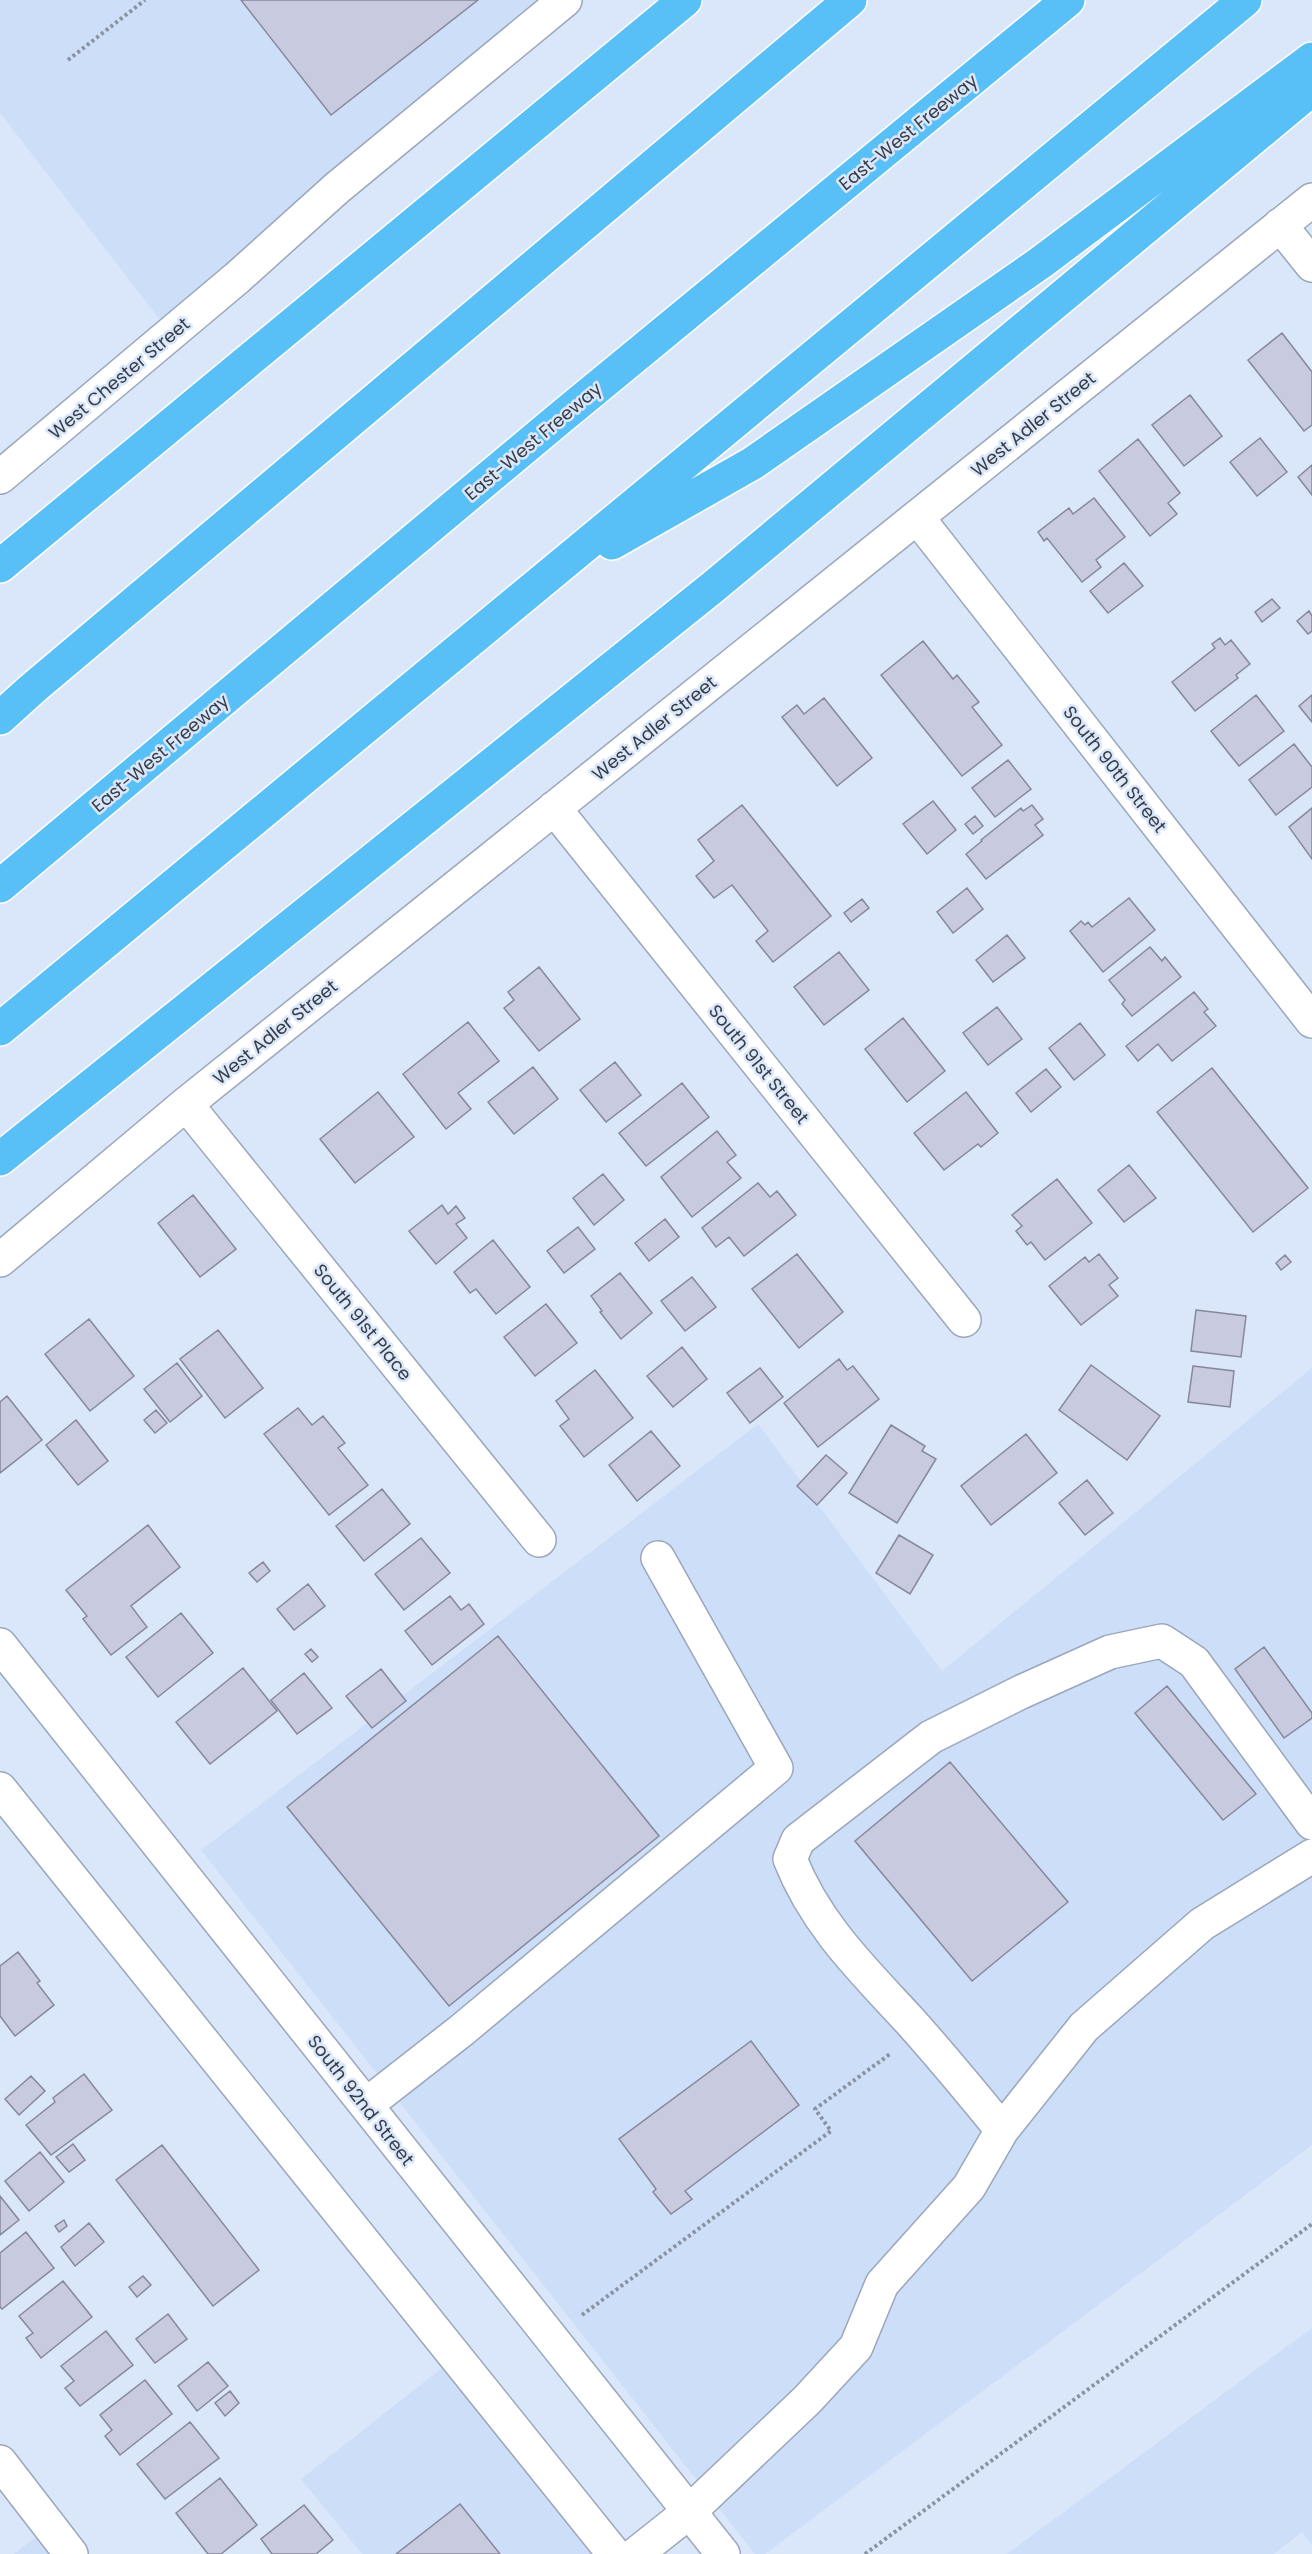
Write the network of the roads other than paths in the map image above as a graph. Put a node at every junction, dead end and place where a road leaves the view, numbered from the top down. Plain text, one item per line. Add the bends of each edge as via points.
1 (566, 0) edge
2 (684, 0) edge
3 (1068, 0) edge
4 (1245, 0) edge
5 (847, 2) edge
6 (1312, 59) edge
7 (1312, 89) edge
8 (1312, 200) edge
9 (1280, 225) junction
10 (1312, 265) edge
11 (0, 477) edge
12 (917, 517) junction
13 (0, 566) edge
14 (533, 589) junction
15 (32, 689) junction
16 (0, 708) edge
17 (0, 718) edge
18 (554, 808) junction
19 (0, 886) edge
20 (1312, 1021) edge
21 (0, 1029) edge
22 (186, 1104) junction
23 (0, 1159) edge
24 (0, 1260) edge
25 (964, 1320) dead end
26 (539, 1540) dead end
27 (658, 1558) dead end
28 (0, 1645) edge
29 (0, 1788) edge
30 (1312, 1823) edge
31 (1312, 1856) edge
32 (366, 2105) junction
33 (1002, 2130) junction
34 (0, 2462) edge
35 (689, 2512) junction
36 (71, 2554) edge
37 (614, 2554) edge
38 (636, 2554) edge
39 (723, 2554) edge

1 - 11 street, West Chester Street via 337,188 237,278
2 - 13 highway
3 - 19 highway, East-West Freeway
4 - 14 highway
5 - 15 highway
6 - 14 highway via 1040,263 753,463
7 - 23 highway via 713,587
8 - 9 street, West Adler Street
9 - 10 street
9 - 12 street, West Adler Street
12 - 18 street, West Adler Street
12 - 20 street, South 90th Street
14 - 21 highway
15 - 16 highway
15 - 17 highway
18 - 22 street, West Adler Street
18 - 25 street, South 91st Street
22 - 24 street, West Adler Street
22 - 26 street, South 91st Place
27 - 32 street via 776,1768 462,2030
28 - 32 street, South 92nd Street
29 - 37 street
30 - 33 street via 1194,1662 1162,1641 1110,1652 931,1737 798,1840 790,1860 798,1882 831,1935
31 - 33 street via 1202,1924 1093,2020
32 - 35 street, South 92nd Street
33 - 35 street via 969,2187 882,2284 856,2347 807,2400
34 - 36 street
35 - 38 street
35 - 39 street, South 92nd Street

